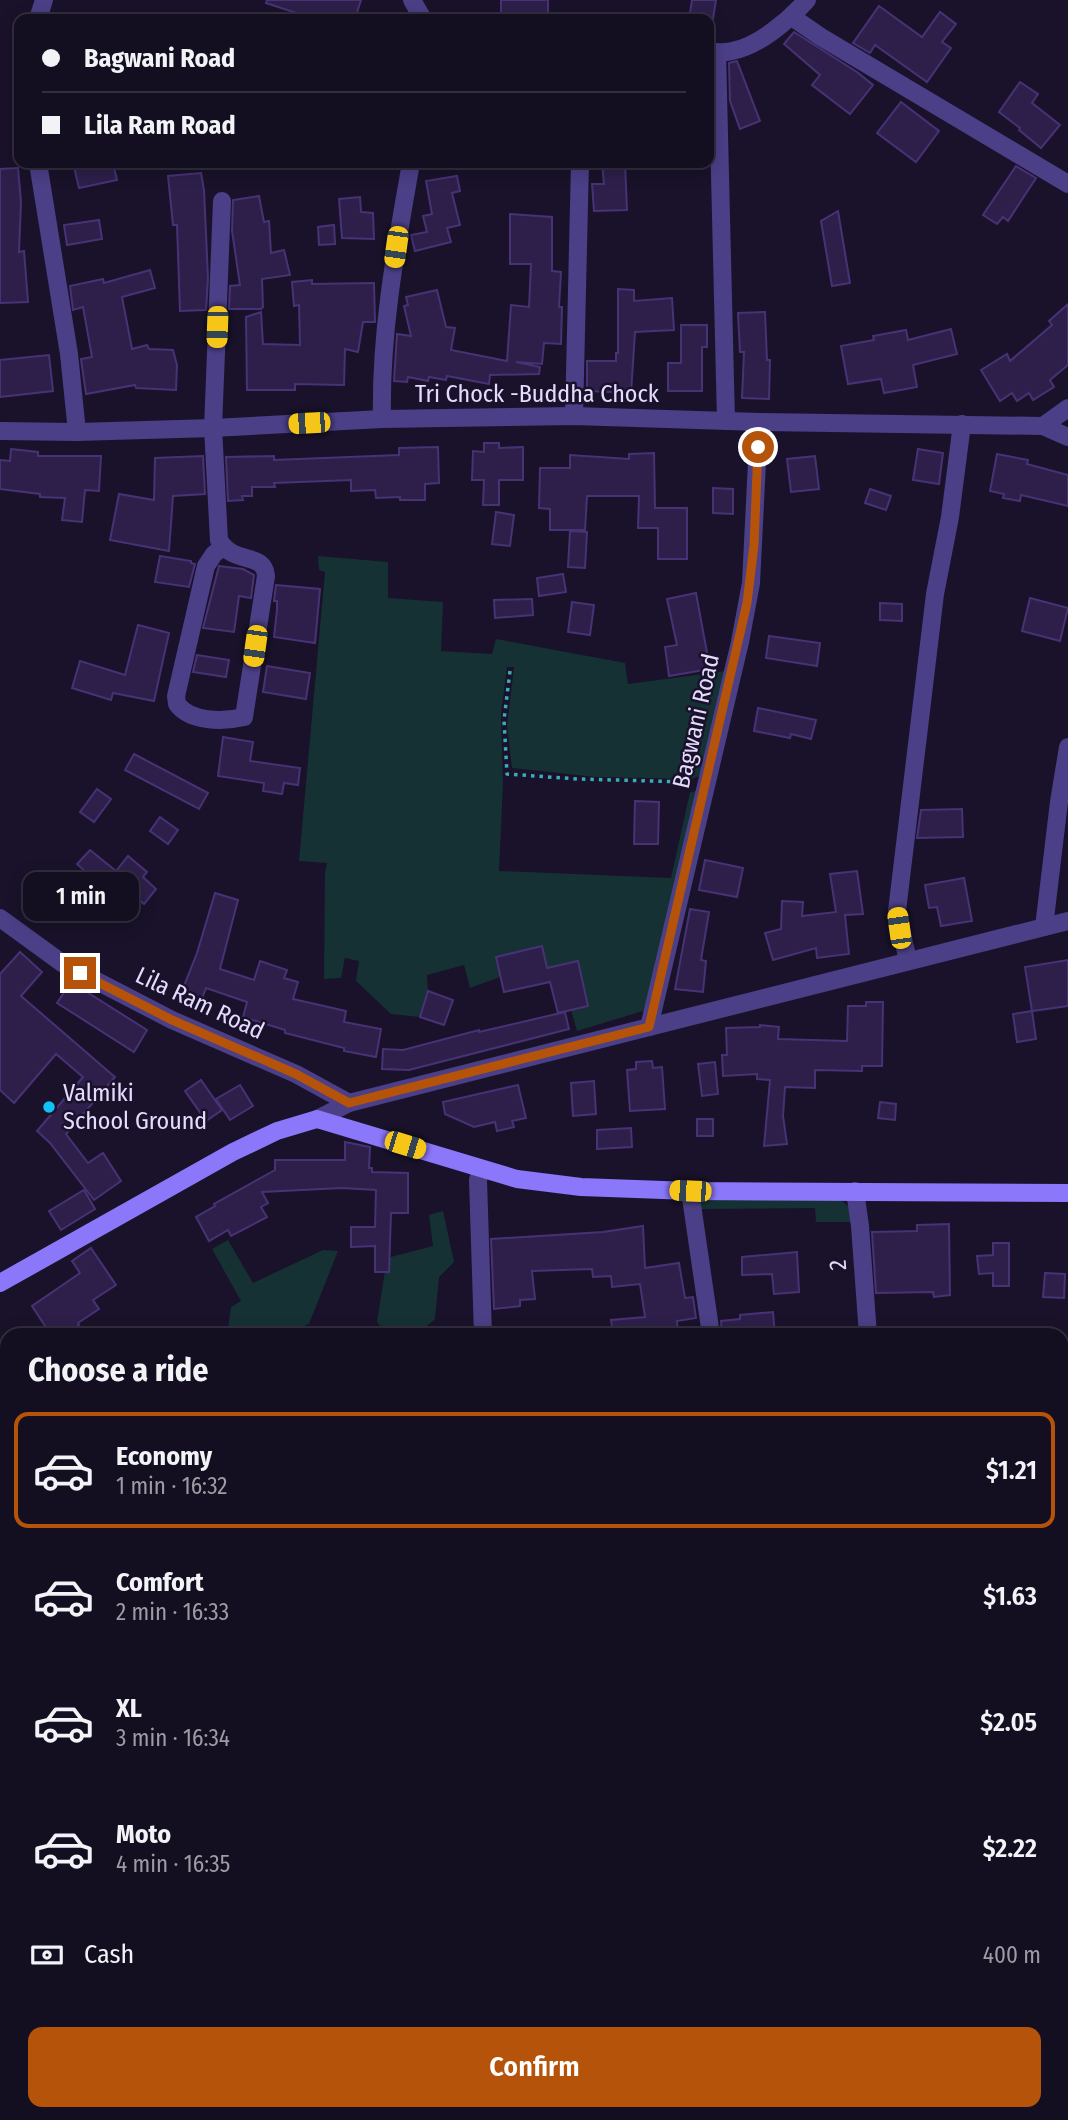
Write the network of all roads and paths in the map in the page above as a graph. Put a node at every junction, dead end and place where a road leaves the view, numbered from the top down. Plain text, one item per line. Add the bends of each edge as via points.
1 (807, 0) edge
2 (792, 17) junction
3 (714, 53) edge
4 (714, 81) edge
5 (39, 168) edge
6 (410, 168) edge
7 (580, 168) edge
8 (1068, 184) edge
9 (222, 201) dead end
10 (1068, 408) edge
11 (574, 416) junction
12 (382, 419) junction
13 (726, 421) junction
14 (759, 422) junction
15 (962, 424) junction
16 (1044, 426) junction
17 (213, 428) junction
18 (0, 431) edge
19 (77, 432) junction
20 (1068, 437) edge
21 (223, 547) junction
22 (510, 671) dead end
23 (1068, 747) edge
24 (707, 781) junction
25 (0, 918) edge
26 (1068, 921) edge
27 (1044, 927) junction
28 (908, 961) junction
29 (649, 1027) junction
30 (349, 1103) junction
31 (317, 1119) junction
32 (481, 1169) junction
33 (690, 1191) junction
34 (855, 1191) junction
35 (1068, 1193) edge
36 (0, 1283) edge
37 (483, 1328) edge
38 (710, 1328) edge
39 (867, 1328) edge

1 - 2 street
2 - 3 street via 749,44
2 - 8 street
4 - 13 street
5 - 19 street
6 - 12 street via 385,329
7 - 11 street
9 - 17 street
10 - 16 street
11 - 12 street, Tri Chock -Buddha Chock
11 - 13 street, Tri Chock -Buddha Chock
12 - 17 street, Tri Chock -Buddha Chock
13 - 14 street, Tri Chock -Buddha Chock
14 - 15 street, Tri Chock -Buddha Chock
14 - 24 street, Bagwani Road via 751,583
15 - 16 street, Tri Chock -Buddha Chock
15 - 28 street via 935,594 897,911
16 - 20 street
17 - 19 street, Tri Chock -Buddha Chock
17 - 21 street
18 - 19 street, Tri Chock -Buddha Chock
21 - 21 street via 235,556 260,562 265,570 244,717 231,720 189,716 177,704 176,696 206,566
22 - 24 path via 504,720 508,774
23 - 27 street
24 - 29 street, Bagwani Road
25 - 30 street, Lila Ram Road via 62,963
26 - 27 street
27 - 28 street
28 - 29 street
29 - 30 street
30 - 31 street
31 - 32 main road
31 - 36 main road via 233,1152
32 - 33 main road via 581,1187
32 - 37 street
33 - 34 main road
33 - 38 street
34 - 35 main road
34 - 39 street, 2

